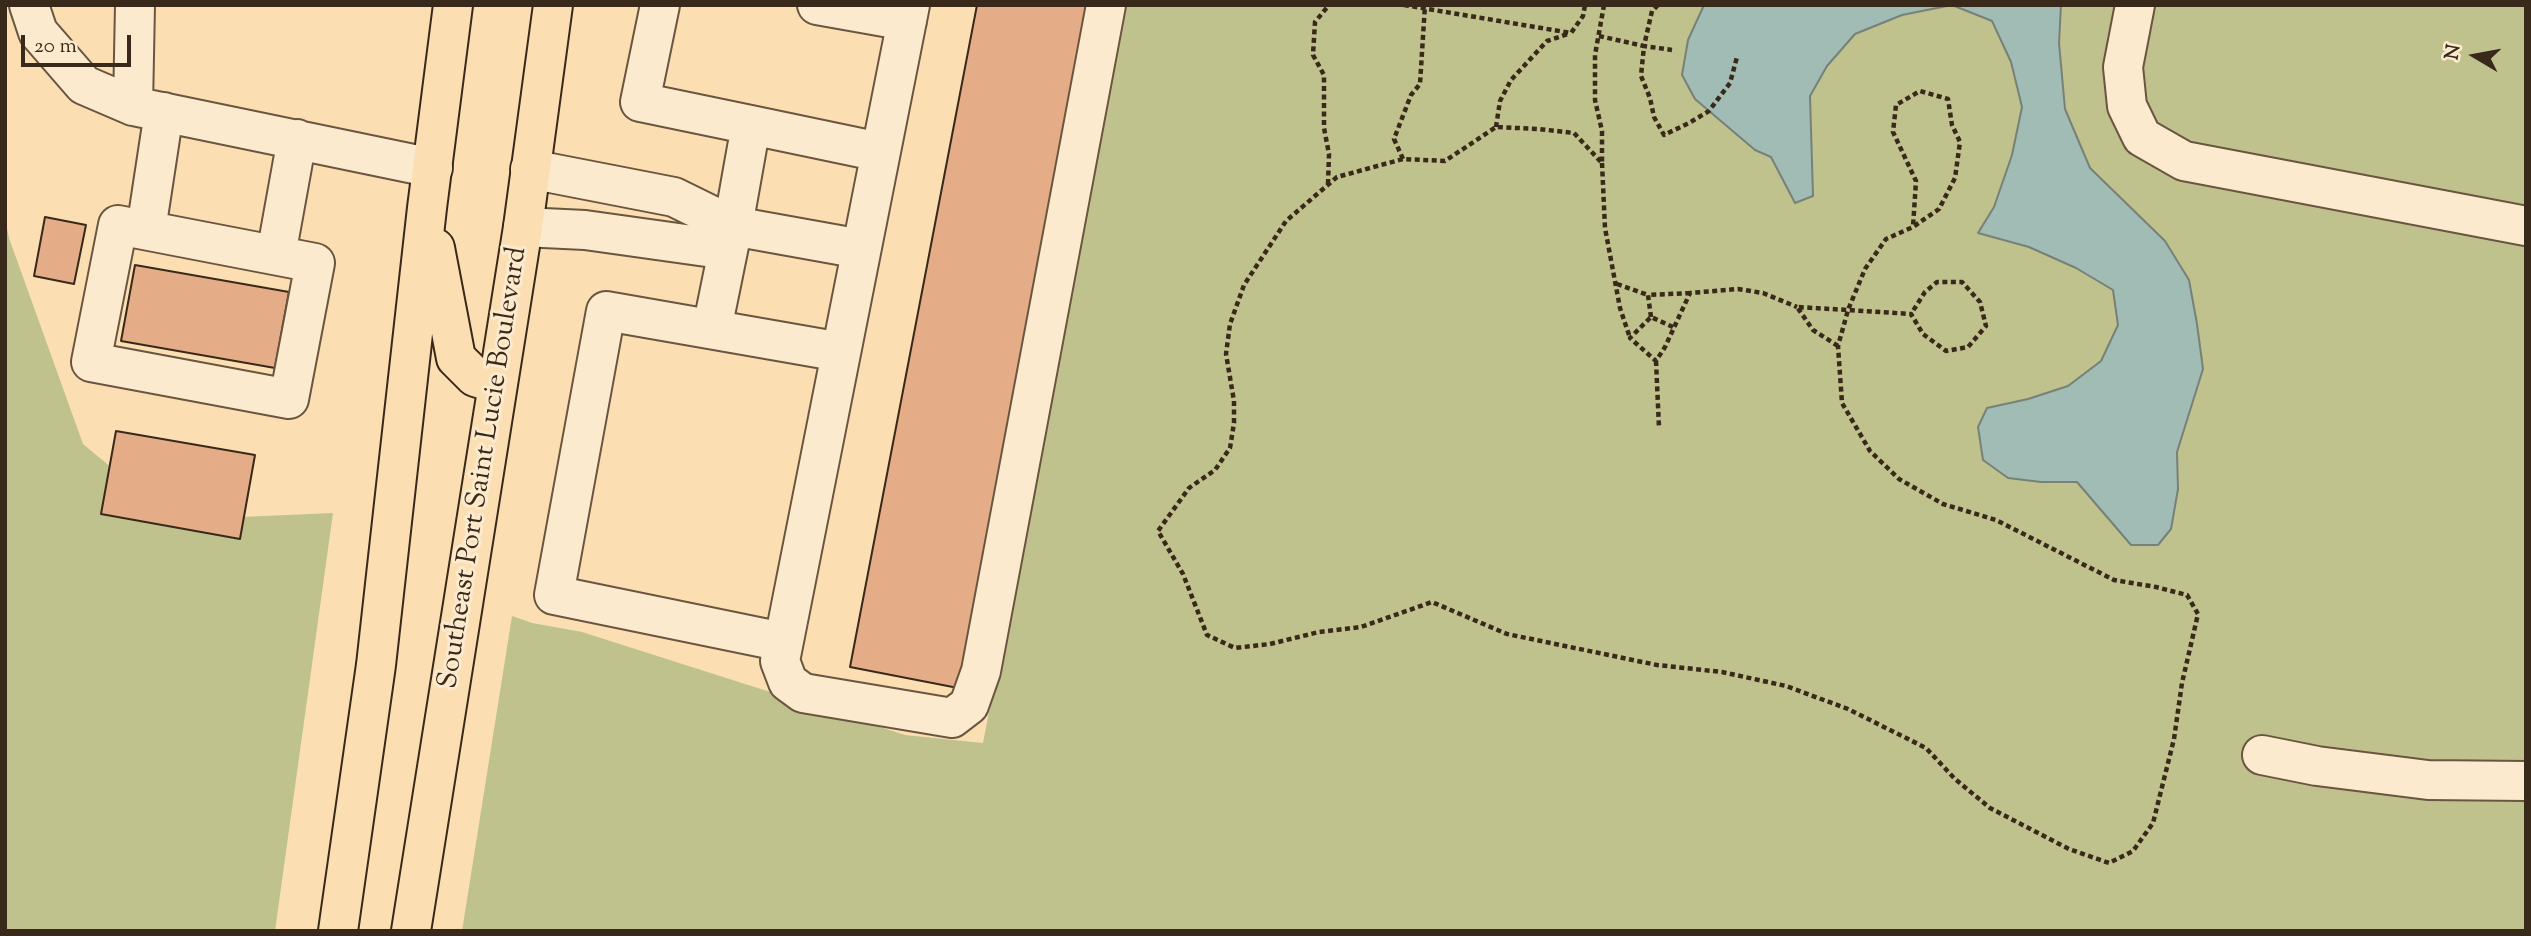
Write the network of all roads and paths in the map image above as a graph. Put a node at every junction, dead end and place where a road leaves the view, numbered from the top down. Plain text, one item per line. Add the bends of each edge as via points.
1 (29, 5) edge
2 (135, 5) edge
3 (453, 5) edge
4 (553, 5) edge
5 (660, 5) edge
6 (817, 5) edge
7 (1106, 5) edge
8 (1329, 5) edge
9 (1404, 5) edge
10 (1585, 5) edge
11 (1604, 5) edge
12 (1658, 5) edge
13 (2135, 5) edge
14 (1424, 8) edge
15 (908, 13) edge
16 (1571, 33) junction
17 (1599, 36) junction
18 (1644, 46) junction
19 (1672, 50) dead end
20 (1737, 57) dead end
21 (148, 109) junction
22 (751, 125) junction
23 (1496, 127) junction
24 (297, 139) junction
25 (880, 152) junction
26 (1403, 159) junction
27 (1602, 163) junction
28 (433, 168) junction
29 (530, 169) junction
30 (1328, 184) junction
31 (427, 208) junction
32 (2526, 226) edge
33 (523, 227) junction
34 (1913, 227) junction
35 (146, 230) junction
36 (730, 238) junction
37 (861, 249) junction
38 (276, 255) junction
39 (1617, 284) junction
40 (1689, 293) junction
41 (1648, 295) junction
42 (1797, 307) junction
43 (1848, 310) junction
44 (1911, 314) junction
45 (1651, 317) junction
46 (1673, 327) junction
47 (712, 329) junction
48 (1630, 338) junction
49 (1838, 346) junction
50 (841, 352) junction
51 (1656, 361) junction
52 (498, 384) junction
53 (1660, 428) dead end
54 (783, 642) junction
55 (2262, 755) dead end
56 (2526, 781) edge
57 (338, 931) edge
58 (411, 931) edge

1 - 21 street via 38,32 84,85
2 - 21 street
3 - 28 main road
4 - 29 main road, Southeast Port Saint Lucie Boulevard
5 - 22 street via 640,102
6 - 15 street
7 - 54 street via 981,671 969,705 951,718 803,693 788,682 780,661
8 - 30 path via 1315,22 1313,55 1324,75
9 - 14 path
10 - 16 path
11 - 17 path
12 - 18 path
13 - 32 street via 2123,67 2127,106 2141,137 2184,161
14 - 16 path
14 - 26 path via 1420,84 1394,139
15 - 25 street
16 - 23 path via 1547,41 1511,80 1500,101
17 - 18 path
17 - 27 path via 1595,100 1602,131
18 - 19 path
18 - 20 path via 1641,76 1664,135 1709,111 1730,83
21 - 24 street
21 - 35 street
22 - 25 street
22 - 36 street
23 - 26 path via 1445,161
23 - 27 path via 1574,133
24 - 28 street
24 - 38 street
25 - 37 street
26 - 30 path via 1337,177
27 - 39 path via 1605,228
28 - 31 main road
29 - 33 main road, Southeast Port Saint Lucie Boulevard
29 - 36 street via 674,197
30 - 49 path via 1286,221 1244,285 1230,324 1226,354 1234,401 1230,448 1215,470 1189,488 1158,531 1183,574 1207,635 1235,648 1270,644 1361,626 1432,602 1507,634 1657,665 1786,685 1848,709 1926,748 1990,808 2068,849 2109,863 2133,851 2153,823 2174,739 2198,614 2187,595 2113,580 1996,520 1944,505 1899,480 1870,451 1842,403
31 - 52 main road via 456,358 474,377
31 - 57 main road via 376,665
33 - 36 street
33 - 52 main road, Southeast Port Saint Lucie Boulevard
34 - 34 path via 1939,209 1955,178 1960,142 1948,99 1920,91 1896,105 1893,132 1916,181
34 - 43 path via 1886,239
35 - 38 street
35 - 38 street via 118,225 91,362 289,399 316,263
36 - 37 street
36 - 47 street
37 - 50 street
39 - 41 path
39 - 48 path
40 - 41 path
40 - 42 path via 1738,289
40 - 46 path
41 - 45 path
42 - 43 path
42 - 49 path via 1813,330
43 - 44 path
43 - 49 path
44 - 44 path via 1923,334 1946,351 1968,347 1986,326 1980,302 1962,282 1937,282
45 - 46 path
45 - 48 path
46 - 51 path
47 - 50 street
47 - 54 street via 606,311 554,596
48 - 51 path
50 - 54 street
51 - 53 path
52 - 58 main road, Southeast Port Saint Lucie Boulevard
55 - 56 street via 2428,780

